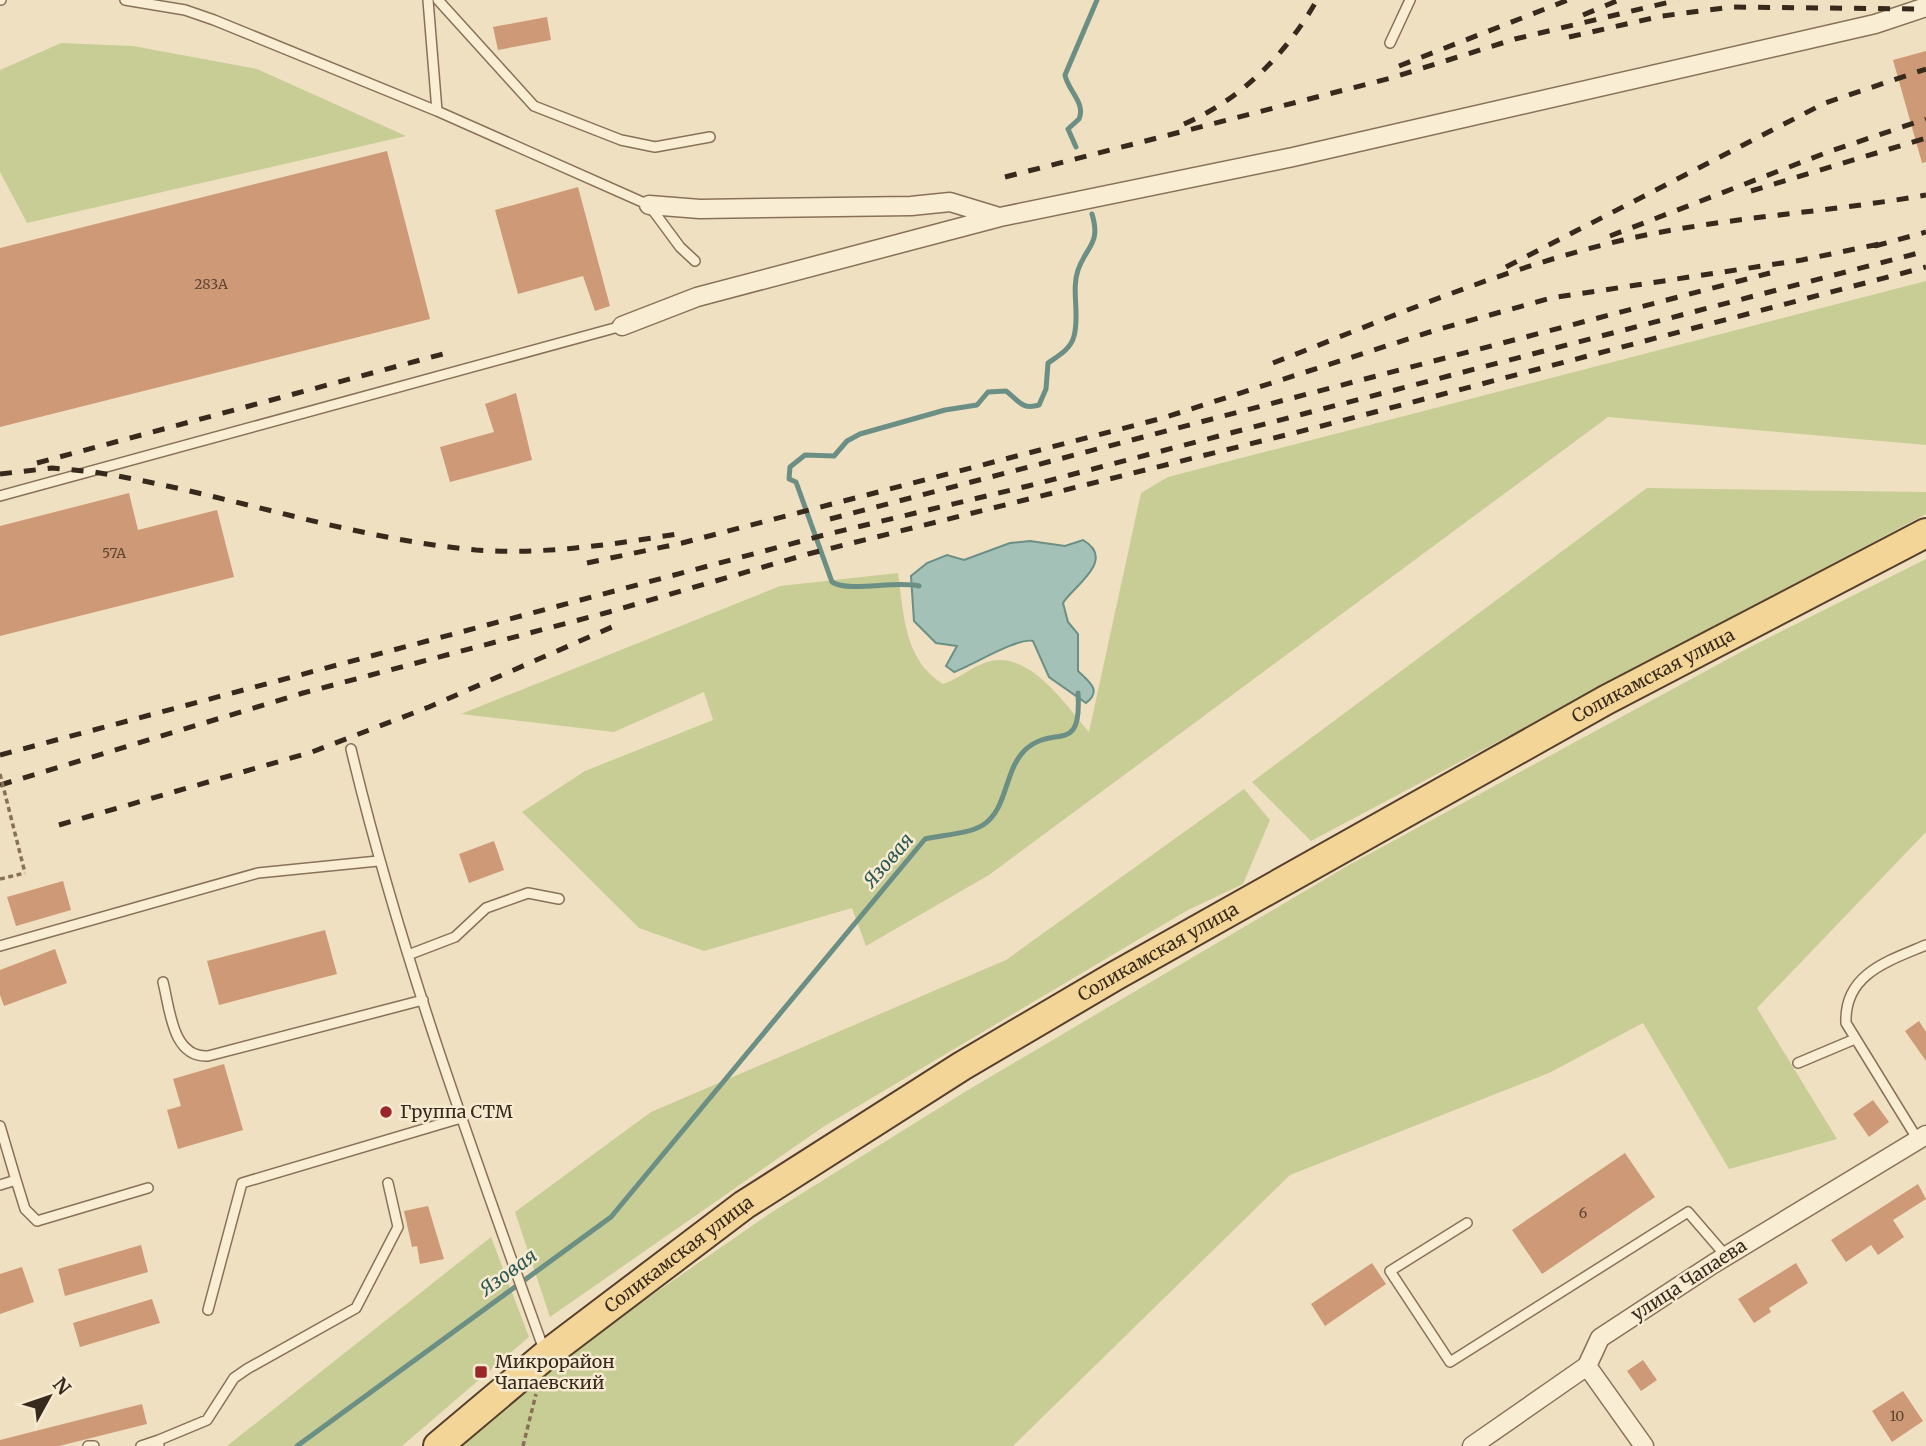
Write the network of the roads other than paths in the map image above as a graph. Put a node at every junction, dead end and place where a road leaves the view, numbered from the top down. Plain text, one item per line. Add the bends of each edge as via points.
1 (125, 0) edge
2 (428, 0) edge
3 (438, 0) edge
4 (1410, 0) edge
5 (1926, 7) edge
6 (1390, 43) dead end
7 (437, 111) junction
8 (710, 136) dead end
9 (649, 205) junction
10 (1000, 217) junction
11 (695, 261) dead end
12 (622, 326) joint
13 (0, 496) edge
14 (1926, 533) edge
15 (351, 749) dead end
16 (377, 861) junction
17 (559, 899) dead end
18 (1926, 945) edge
19 (0, 946) edge
20 (408, 955) junction
21 (163, 982) dead end
22 (423, 1000) junction
23 (1856, 1039) junction
24 (1798, 1063) dead end
25 (461, 1118) junction
26 (0, 1126) edge
27 (1922, 1137) edge
28 (16, 1180) junction
29 (387, 1183) dead end
30 (0, 1185) edge
31 (148, 1188) dead end
32 (1467, 1223) dead end
33 (1726, 1256) junction
34 (208, 1310) dead end
35 (546, 1355) junction
36 (1587, 1366) junction
37 (159, 1443) edge
38 (88, 1446) edge
39 (94, 1446) edge
40 (141, 1446) edge
41 (438, 1446) edge
42 (1472, 1446) edge
43 (1644, 1446) edge

1 - 7 lane via 214,20
2 - 7 lane
3 - 8 lane via 534,106 621,140 654,147
4 - 6 lane
5 - 10 street via 1875,24 1293,157
7 - 9 lane
9 - 10 street via 700,209 950,202
9 - 11 lane
10 - 12 street via 697,297
12 - 13 lane
14 - 35 main road, Соликамская улица via 1606,700 974,1059 744,1205
15 - 16 lane
16 - 19 lane via 258,873
16 - 20 lane
17 - 20 lane via 527,893 486,908 455,937
18 - 23 lane via 1878,965 1858,983 1845,1005 1846,1023
20 - 22 lane
21 - 22 lane via 178,1038 195,1057
22 - 25 lane
23 - 24 lane
23 - 27 lane
25 - 34 lane via 242,1182
25 - 35 lane
26 - 28 lane
27 - 33 street, улица Чапаева
28 - 30 lane
28 - 31 lane via 25,1209 37,1221
29 - 37 lane via 398,1227 356,1308 240,1373 207,1420
32 - 33 lane via 1390,1271 1450,1362 1688,1212
33 - 36 street, улица Чапаева via 1600,1338
35 - 41 main road, Соликамская улица
36 - 42 street, улица Чапаева
36 - 43 street
37 - 40 lane
38 - 39 lane

